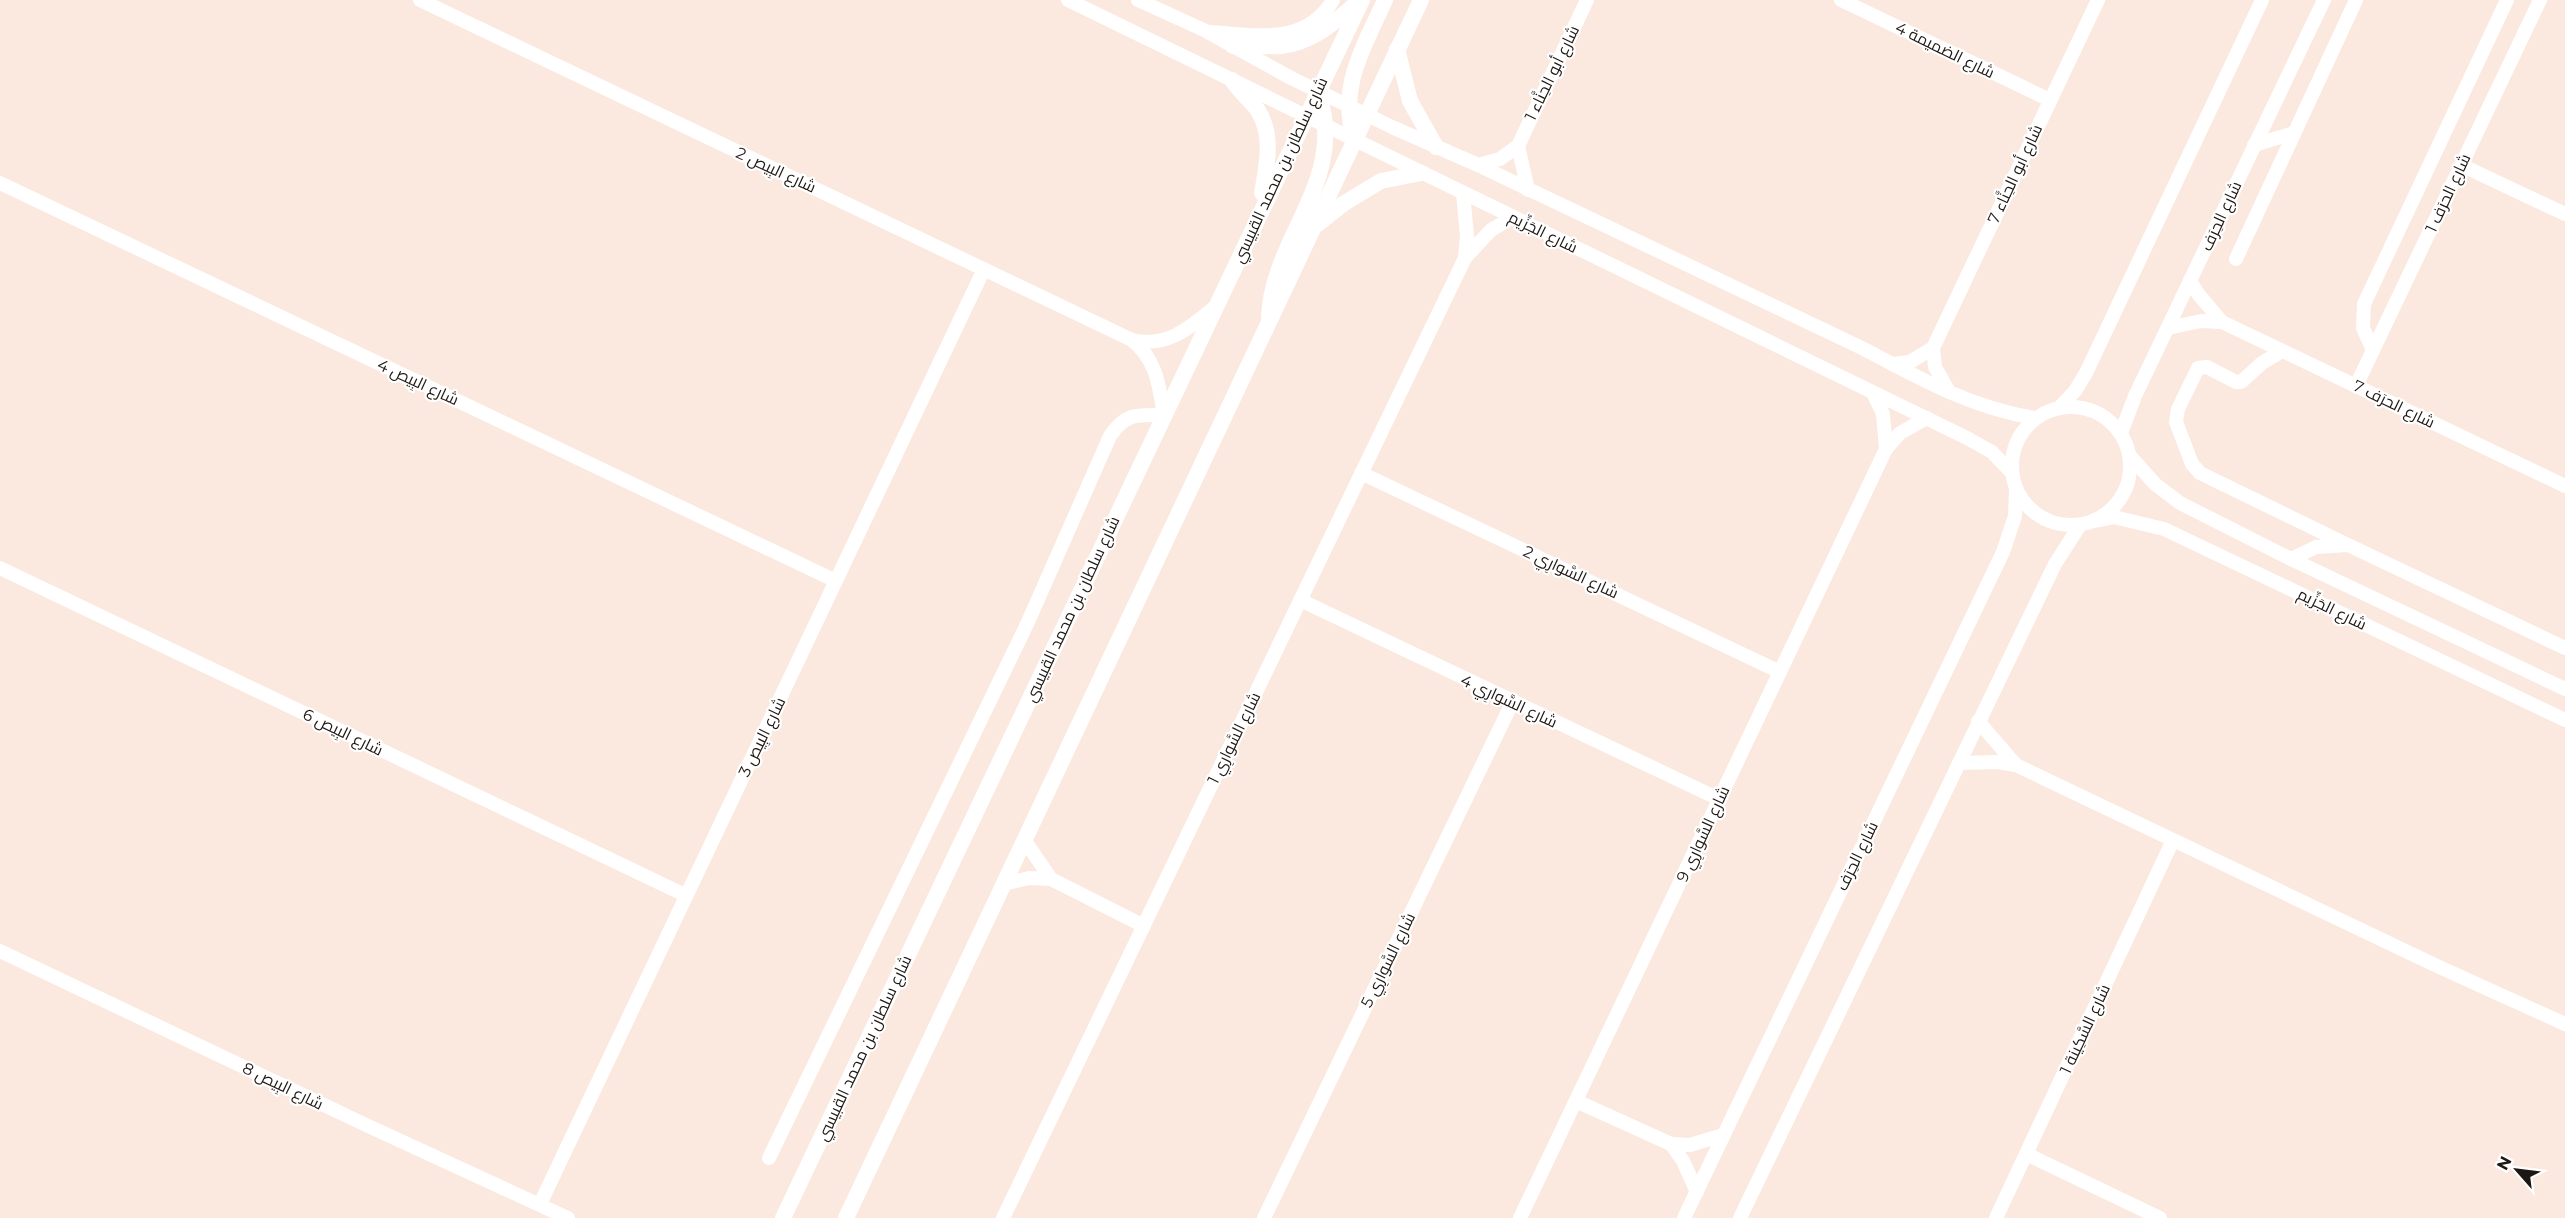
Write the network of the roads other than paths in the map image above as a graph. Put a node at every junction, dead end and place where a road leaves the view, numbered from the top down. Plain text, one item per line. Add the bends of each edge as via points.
1 (420, 0) edge
2 (1068, 0) edge
3 (1138, 0) edge
4 (1333, 0) edge
5 (1362, 0) edge
6 (1385, 0) edge
7 (1421, 0) edge
8 (1587, 0) edge
9 (1841, 0) edge
10 (2098, 0) edge
11 (2262, 0) edge
12 (2324, 0) edge
13 (2356, 0) edge
14 (2507, 0) edge
15 (2540, 0) edge
16 (1206, 31) junction
17 (1233, 46) junction
18 (1397, 49) junction
19 (1232, 80) junction
20 (1317, 91) junction
21 (2050, 100) junction
22 (1347, 105) junction
23 (1365, 114) junction
24 (1304, 117) junction
25 (1326, 127) junction
26 (2294, 133) junction
27 (1355, 140) junction
28 (2254, 145) junction
29 (1518, 146) junction
30 (1436, 147) junction
31 (1478, 165) junction
32 (2461, 165) junction
33 (1421, 173) junction
34 (0, 183) edge
35 (1528, 190) junction
36 (1463, 193) junction
37 (1259, 213) junction
38 (2565, 214) edge
39 (1513, 217) junction
40 (1315, 226) junction
41 (1466, 258) junction
42 (2236, 260) dead end
43 (984, 269) junction
44 (2190, 281) junction
45 (1215, 307) junction
46 (2222, 322) junction
47 (1269, 324) junction
48 (2168, 328) junction
49 (1132, 340) junction
50 (1933, 348) junction
51 (2373, 350) junction
52 (2282, 351) junction
53 (1892, 364) junction
54 (2356, 386) junction
55 (1949, 392) junction
56 (1873, 393) junction
57 (2060, 407) junction
58 (1164, 415) junction
59 (1927, 418) junction
60 (2035, 418) junction
61 (2121, 433) junction
62 (1886, 449) junction
63 (2130, 456) junction
64 (2011, 472) junction
65 (1361, 473) junction
66 (2565, 486) edge
67 (2016, 490) junction
68 (2087, 523) junction
69 (2316, 529) junction
70 (2348, 545) junction
71 (2307, 551) junction
72 (2291, 559) junction
73 (0, 568) edge
74 (836, 581) junction
75 (1299, 600) junction
76 (2565, 648) edge
77 (1780, 672) junction
78 (2565, 689) edge
79 (1512, 703) junction
80 (2565, 720) edge
81 (1978, 721) junction
82 (1959, 763) junction
83 (2016, 765) junction
84 (1719, 800) junction
85 (2174, 840) junction
86 (1024, 841) junction
87 (1051, 879) junction
88 (1004, 885) junction
89 (686, 896) junction
90 (1144, 926) junction
91 (0, 951) edge
92 (2565, 1024) edge
93 (1576, 1101) junction
94 (1724, 1136) junction
95 (1671, 1144) junction
96 (2026, 1154) junction
97 (769, 1158) dead end
98 (1697, 1192) junction
99 (540, 1204) junction
100 (568, 1218) edge
101 (783, 1218) edge
102 (846, 1218) edge
103 (1003, 1218) edge
104 (1264, 1218) edge
105 (1520, 1218) edge
106 (1684, 1218) edge
107 (1740, 1218) edge
108 (1996, 1218) edge
109 (2160, 1218) edge

1 - 43 street, شارع البِيص 2
2 - 19 street, شارع الجَزِّيم
3 - 16 street, شارع الجَزِّيم
4 - 16 street via 1316,21 1292,33 1266,36
5 - 17 main road via 1331,25 1300,42
5 - 20 main road, شارع سلطان بن محمد القبيسي
6 - 22 main road via 1350,83
7 - 18 main road
8 - 29 street, شارع أبو الحِنَّاء 1
9 - 21 street, شارع الضميمة 4
10 - 21 street, شارع أبو الحِنَّاء 7
11 - 57 street via 2086,373
12 - 28 street, شارع الحِرَف
13 - 26 street
14 - 51 street via 2364,304 2363,328
15 - 32 street, شارع الحرَف 1
16 - 17 street, شارع الجَزِّيم
17 - 20 street, شارع الجَزِّيم
18 - 23 main road
18 - 30 main road via 1414,111
19 - 24 street, شارع الجَزِّيم
19 - 37 main road via 1255,106 1266,127 1268,160
20 - 22 street, شارع الجَزِّيم
20 - 24 main road, شارع سلطان بن محمد القبيسي
20 - 25 main road
21 - 50 street, شارع أبو الحِنَّاء 7
22 - 23 street, شارع الجَزِّيم
22 - 27 main road
23 - 27 main road
23 - 30 street, شارع الجَزِّيم
24 - 25 street, شارع الجَزِّيم
24 - 37 main road, شارع سلطان بن محمد القبيسي
25 - 27 street, شارع الجَزِّيم
25 - 47 main road via 1321,171 1269,293
26 - 28 street
26 - 42 street
27 - 33 street, شارع الجَزِّيم
27 - 40 main road
28 - 44 street, شارع الحِرَف
29 - 31 street via 1500,159
29 - 35 street
30 - 31 street, شارع الجَزِّيم
31 - 35 street, شارع الجَزِّيم
32 - 38 street
32 - 51 street, شارع الحرَف 1
33 - 36 street, شارع الجَزِّيم
33 - 40 main road via 1381,181
34 - 74 street, شارع البِيص 4
35 - 53 street, شارع الجَزِّيم
36 - 39 street, شارع الجَزِّيم
36 - 41 street, شارع السَّوارِي 1
37 - 45 main road, شارع سلطان بن محمد القبيسي
39 - 41 street, شارع السَّوارِي 1 via 1491,230
39 - 56 street, شارع الجَزِّيم
40 - 47 main road
41 - 65 street, شارع السَّوارِي 1
43 - 49 street, شارع البِيص 2
43 - 74 street, شارع البِيص 3
44 - 46 street, شارع الحرَف 7
44 - 48 street, شارع الحِرَف
45 - 49 street, شارع البِيص 2 via 1174,337 1154,343
45 - 58 main road, شارع سلطان بن محمد القبيسي
46 - 48 street, شارع الحرَف 7 via 2202,321
46 - 52 street, شارع الحرَف 7
47 - 86 main road
48 - 61 street, شارع الحِرَف
49 - 58 street, شارع البِيص 2 via 1153,364
50 - 53 street via 1910,362
50 - 55 street via 1935,367
51 - 54 street, شارع الحرَف 1
52 - 54 street, شارع الحرَف 7
52 - 69 street via 2241,382 2207,367 2198,368 2178,409 2176,422 2192,464 2200,473
53 - 55 street, شارع الجَزِّيم
54 - 66 street, شارع الحرَف 7
55 - 60 street, شارع الجَزِّيم via 1978,406
56 - 59 street, شارع الجَزِّيم
56 - 62 street via 1883,414
57 - 60 street
57 - 61 street via 2094,411
58 - 97 street via 1133,416 1119,423 1110,436 1028,622
58 - 101 main road, شارع سلطان بن محمد القبيسي
59 - 62 street, شارع السَّوارِي 9 via 1899,433
59 - 64 street, شارع الجَزِّيم via 1992,453
60 - 64 street via 2016,442
61 - 63 street
62 - 77 street, شارع السَّوارِي 9
63 - 68 street via 2123,495 2115,506
63 - 72 street, شارع الجَزِّيم via 2155,484 2180,503
64 - 67 street
65 - 75 street, شارع السَّوارِي 1
65 - 77 street, شارع السَّوارِي 2
67 - 68 street via 2042,519 2067,526
67 - 94 street, شارع الحِرَف via 2015,516 2003,552
68 - 80 street, شارع الجَزِّيم via 2114,517 2164,529
68 - 81 street via 2055,564
69 - 70 street
69 - 71 street
70 - 71 street via 2327,545
70 - 76 street
71 - 72 street
72 - 78 street, شارع الجَزِّيم
73 - 89 street, شارع البِيص 6
74 - 89 street, شارع البِيص 3
75 - 79 street, شارع السَّوارِي 4
75 - 90 street, شارع السَّوارِي 1
77 - 84 street, شارع السَّوارِي 9
79 - 84 street, شارع السَّوارِي 4
79 - 104 street, شارع السَّوارِي 5
81 - 82 street
81 - 83 street
82 - 83 street
82 - 107 street
83 - 85 street
84 - 93 street, شارع السَّوارِي 9
85 - 92 street
85 - 96 street, شارع السَّكِينة 1
86 - 87 street
86 - 88 main road
87 - 88 street via 1029,878
87 - 90 street
88 - 102 main road
89 - 99 street, شارع البِيص 3
90 - 103 street, شارع السَّوارِي 1
91 - 99 street, شارع البِيص 8
93 - 95 street
93 - 105 street, شارع السَّوارِي 9
94 - 95 street via 1690,1145
94 - 98 street, شارع الحِرَف
95 - 98 street
96 - 108 street, شارع السَّكِينة 1
96 - 109 street
98 - 106 street, شارع الحِرَف
99 - 100 street, شارع البِيص 8

